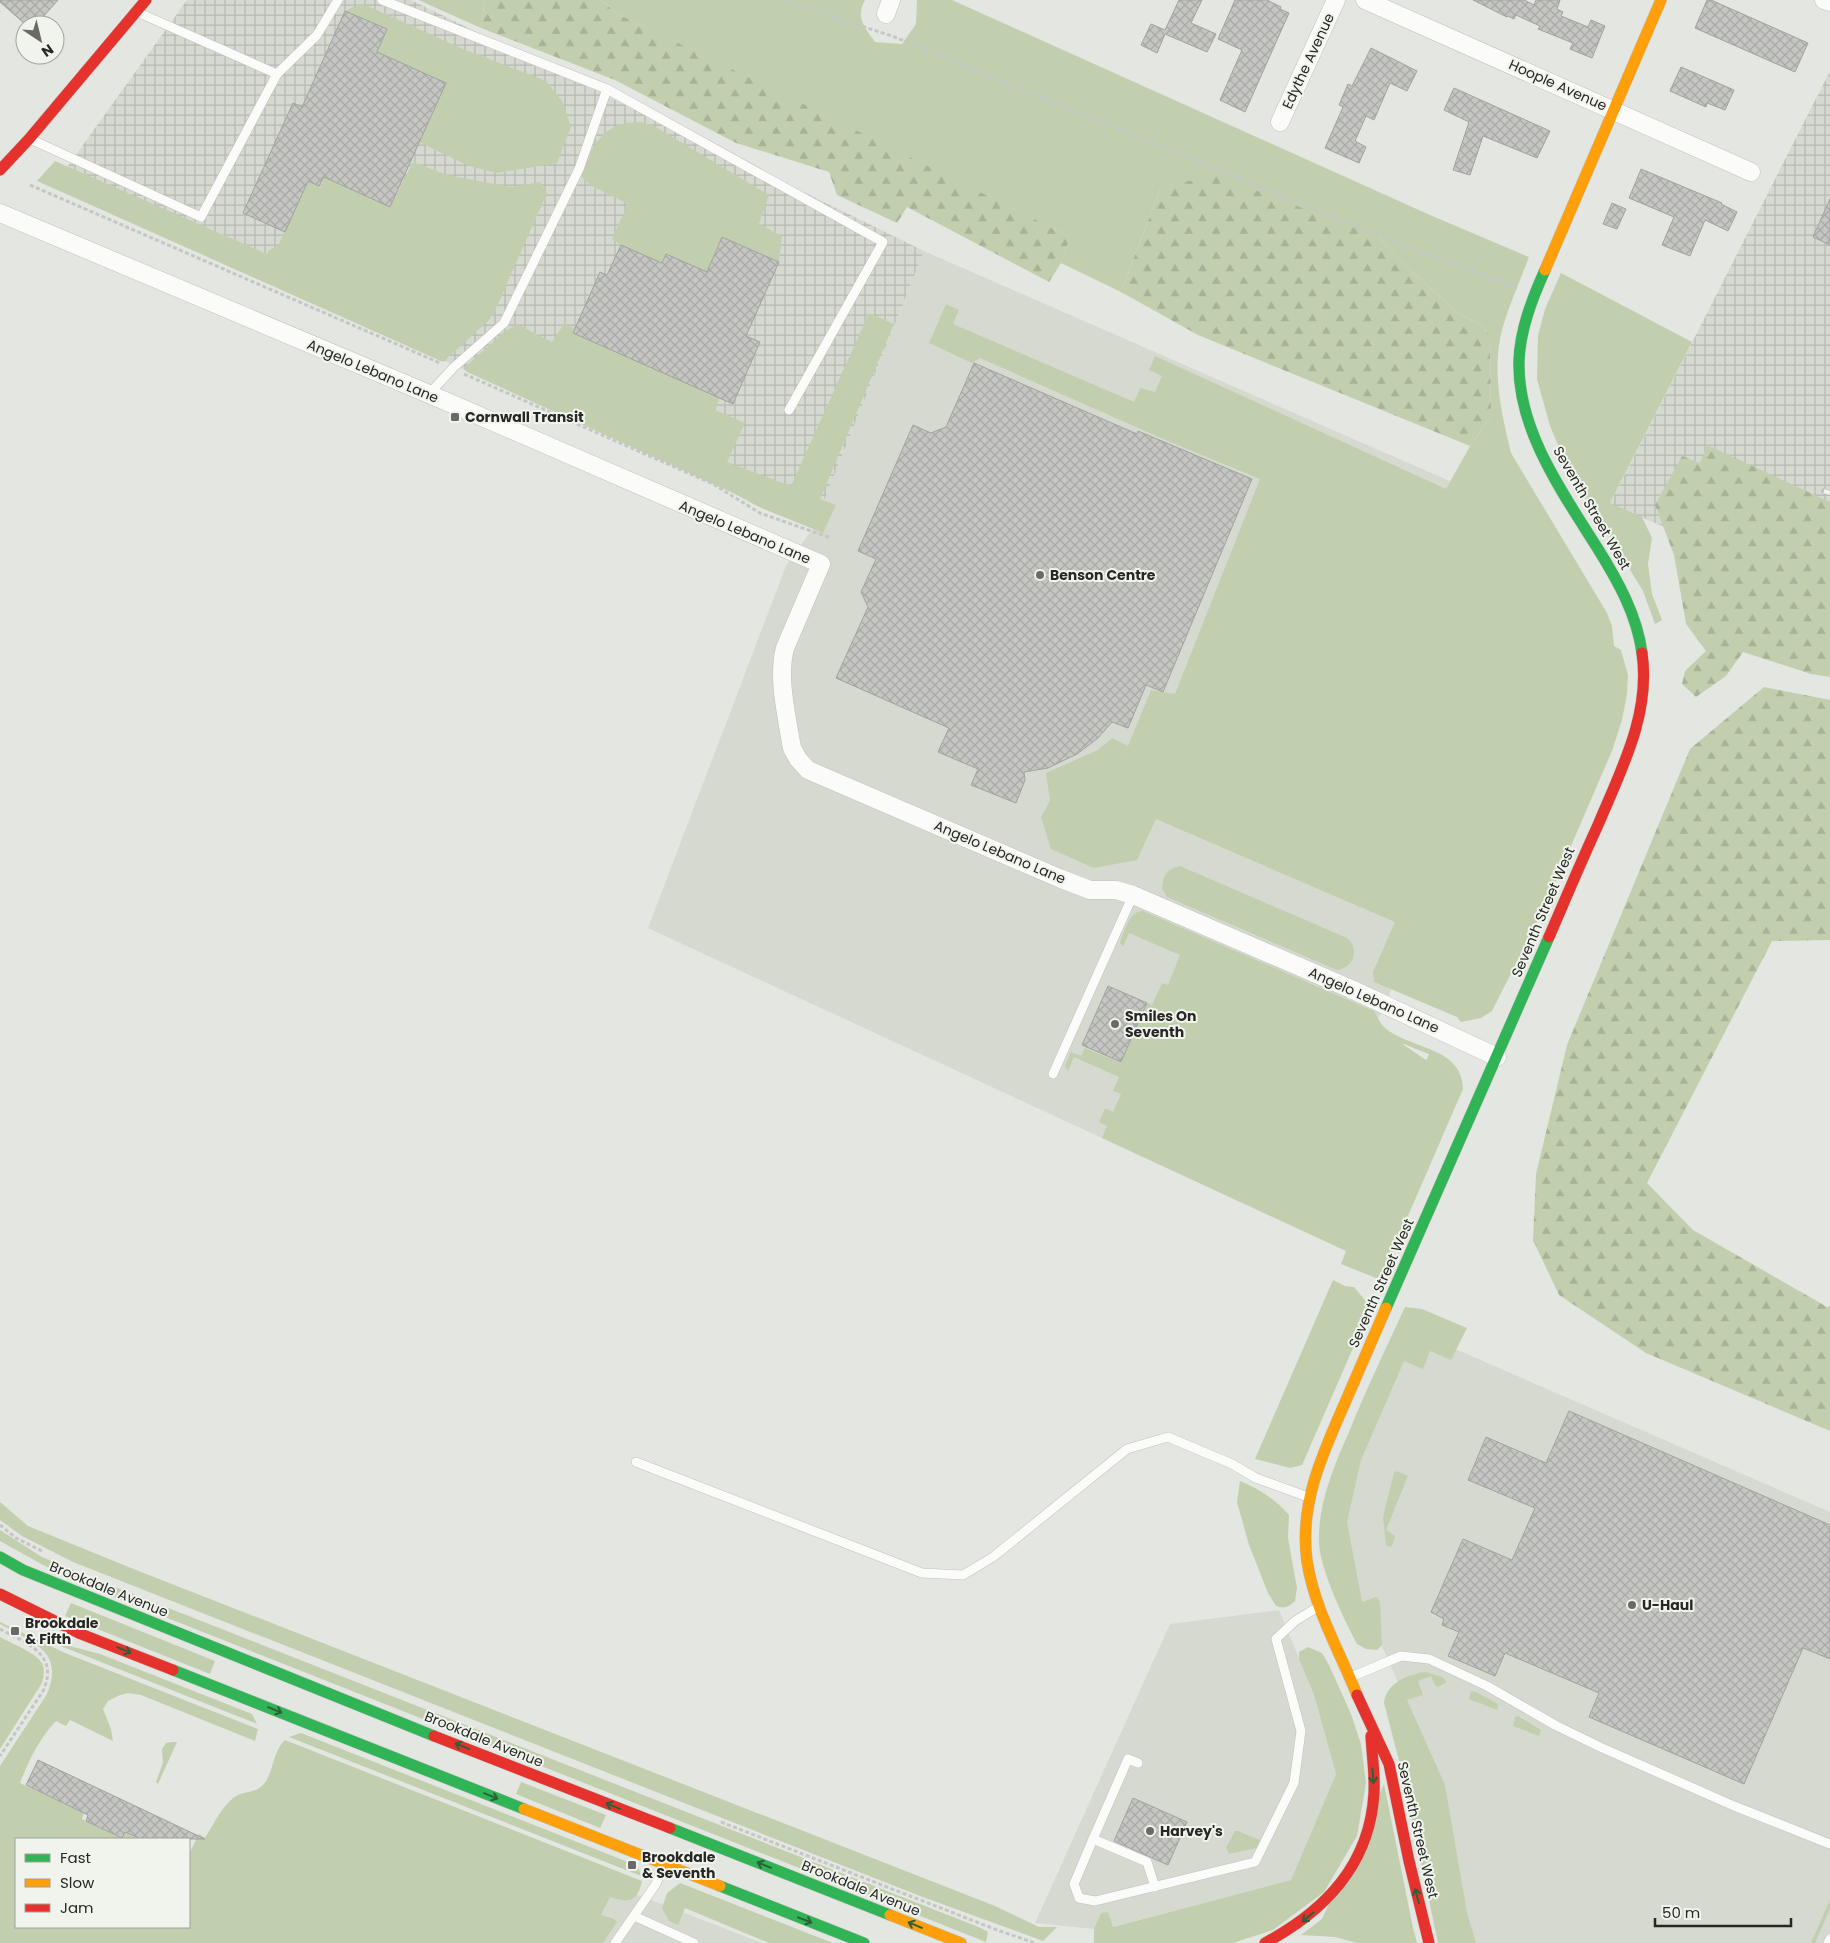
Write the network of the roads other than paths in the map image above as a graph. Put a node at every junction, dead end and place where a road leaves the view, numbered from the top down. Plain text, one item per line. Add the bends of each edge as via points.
1 (146, 0) edge
2 (338, 0) edge
3 (382, 0) edge
4 (1336, 0) edge
5 (1365, 0) edge
6 (1661, 0) edge
7 (1824, 0) edge
8 (1830, 2) edge
9 (136, 12) junction
10 (277, 74) junction
11 (607, 89) junction
12 (1614, 110) junction
13 (1280, 122) dead end
14 (29, 139) junction
15 (0, 170) edge
16 (1751, 172) dead end
17 (0, 213) edge
18 (429, 394) junction
19 (789, 410) dead end
20 (1133, 895) junction
21 (1497, 1056) junction
22 (1053, 1074) dead end
23 (636, 1462) dead end
24 (1308, 1497) junction
25 (0, 1557) edge
26 (0, 1594) edge
27 (1318, 1607) junction
28 (1350, 1677) junction
29 (1370, 1727) junction
30 (1138, 1762) dead end
31 (1093, 1839) junction
32 (1830, 1844) edge
33 (663, 1864) junction
34 (1155, 1887) junction
35 (634, 1916) junction
36 (1830, 1939) edge
37 (679, 1940) edge
38 (615, 1943) edge
39 (694, 1943) edge
40 (864, 1943) edge
41 (961, 1943) edge
42 (1265, 1943) edge
43 (1429, 1943) edge
44 (1828, 1943) edge

1 - 9 street
2 - 10 lane via 317,35
3 - 11 lane
4 - 13 street, Edythe Avenue
5 - 12 street, Hoople Avenue
6 - 12 street, Seventh Street West
7 - 8 street
9 - 10 lane
9 - 14 street
10 - 14 lane via 201,217
11 - 18 lane via 579,168 504,323 452,368
11 - 19 lane via 883,242
12 - 16 street, Hoople Avenue
12 - 21 street, Seventh Street West via 1535,293 1523,334 1519,364 1525,408 1544,460 1625,596 1638,628 1644,686 1640,717 1629,753
14 - 15 street
17 - 18 street, Angelo Lebano Lane
18 - 20 street, Angelo Lebano Lane via 821,564 782,661 792,748 802,765 1059,878 1090,890 1116,890
20 - 21 street, Angelo Lebano Lane via 1351,988
20 - 22 lane
21 - 24 street, Seventh Street West via 1320,1460
23 - 24 lane via 922,1573 963,1575 993,1557 1127,1448 1168,1437 1232,1464 1256,1478
24 - 27 street, Seventh Street West via 1304,1541
41 -> 25 street, Brookdale Avenue via 271,1671 23,1570
26 -> 33 street via 81,1634
27 - 28 street, Seventh Street West
27 - 34 lane via 1295,1621 1276,1639 1302,1731 1294,1783 1255,1862
28 - 29 street, Seventh Street West
28 - 32 lane via 1401,1656 1429,1659 1487,1686 1600,1747
29 -> 42 street, Seventh Street West via 1374,1794 1371,1822 1361,1850 1346,1879 1325,1902 1304,1920
43 -> 29 street, Seventh Street West via 1413,1882 1395,1786 1386,1754
30 - 31 lane via 1128,1758
31 - 34 lane via 1147,1862
31 - 34 lane via 1074,1884 1079,1898 1095,1901
33 - 35 lane via 656,1884
33 -> 40 street
35 - 37 lane
35 - 38 lane
36 - 44 lane
37 - 39 lane

